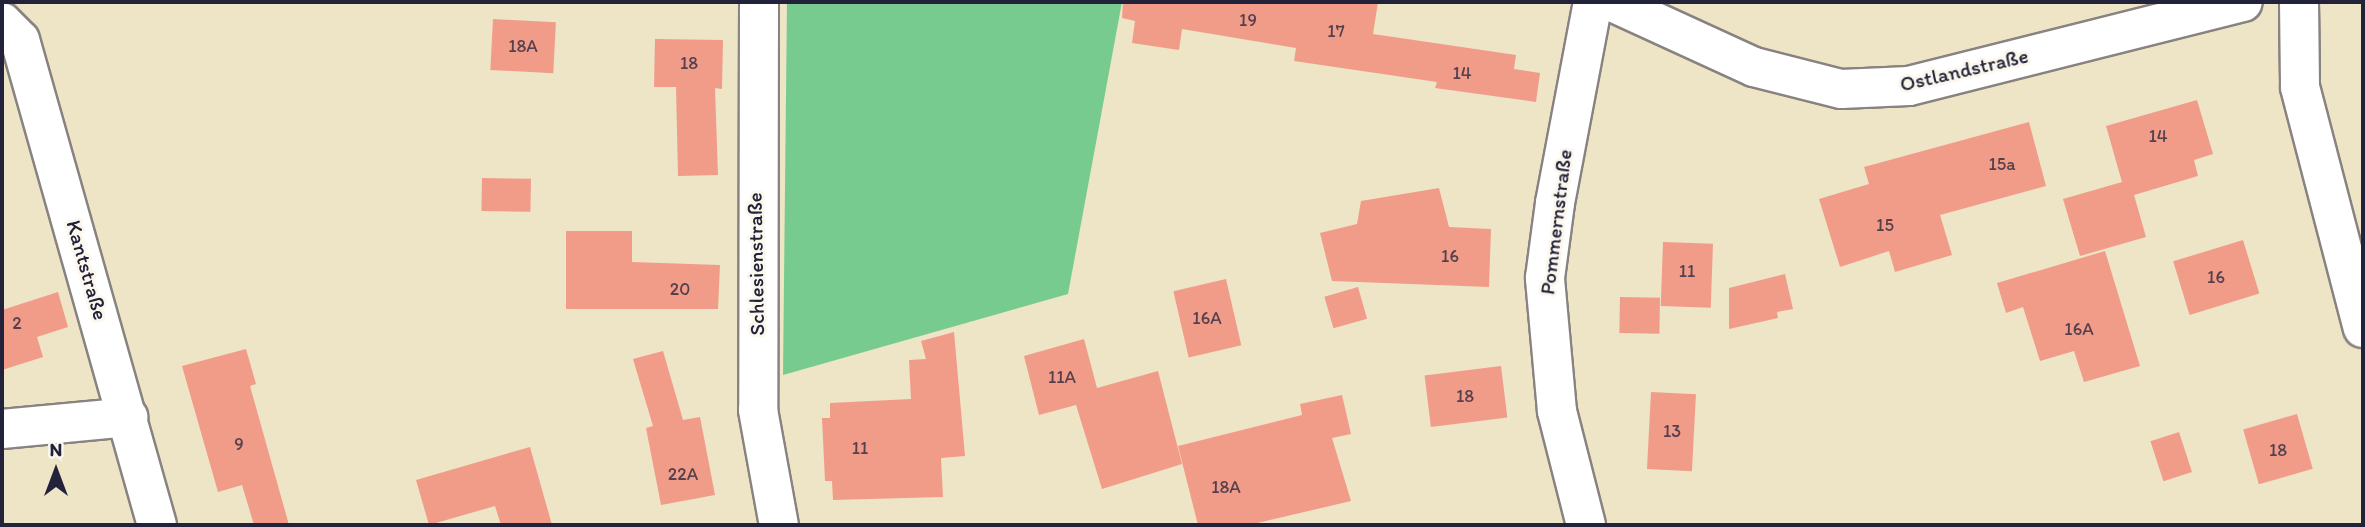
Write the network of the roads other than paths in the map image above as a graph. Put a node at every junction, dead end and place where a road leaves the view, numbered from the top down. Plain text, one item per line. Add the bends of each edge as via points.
1 (759, 2) edge
2 (1593, 2) edge
3 (1612, 2) edge
4 (2243, 2) edge
5 (2299, 2) edge
6 (2, 22) edge
7 (2363, 328) edge
8 (128, 417) junction
9 (2, 429) edge
10 (157, 525) edge
11 (779, 525) edge
12 (1586, 525) edge

1 - 11 street, Schlesienstraße via 758,410
2 - 12 street, Pommernstraße via 1545,278 1557,411
3 - 4 street, Ostlandstraße via 1754,67 1841,89 1909,86
5 - 7 street via 2300,87
6 - 8 street, Kantstraße via 20,40
8 - 9 street
8 - 10 street, Kantstraße

